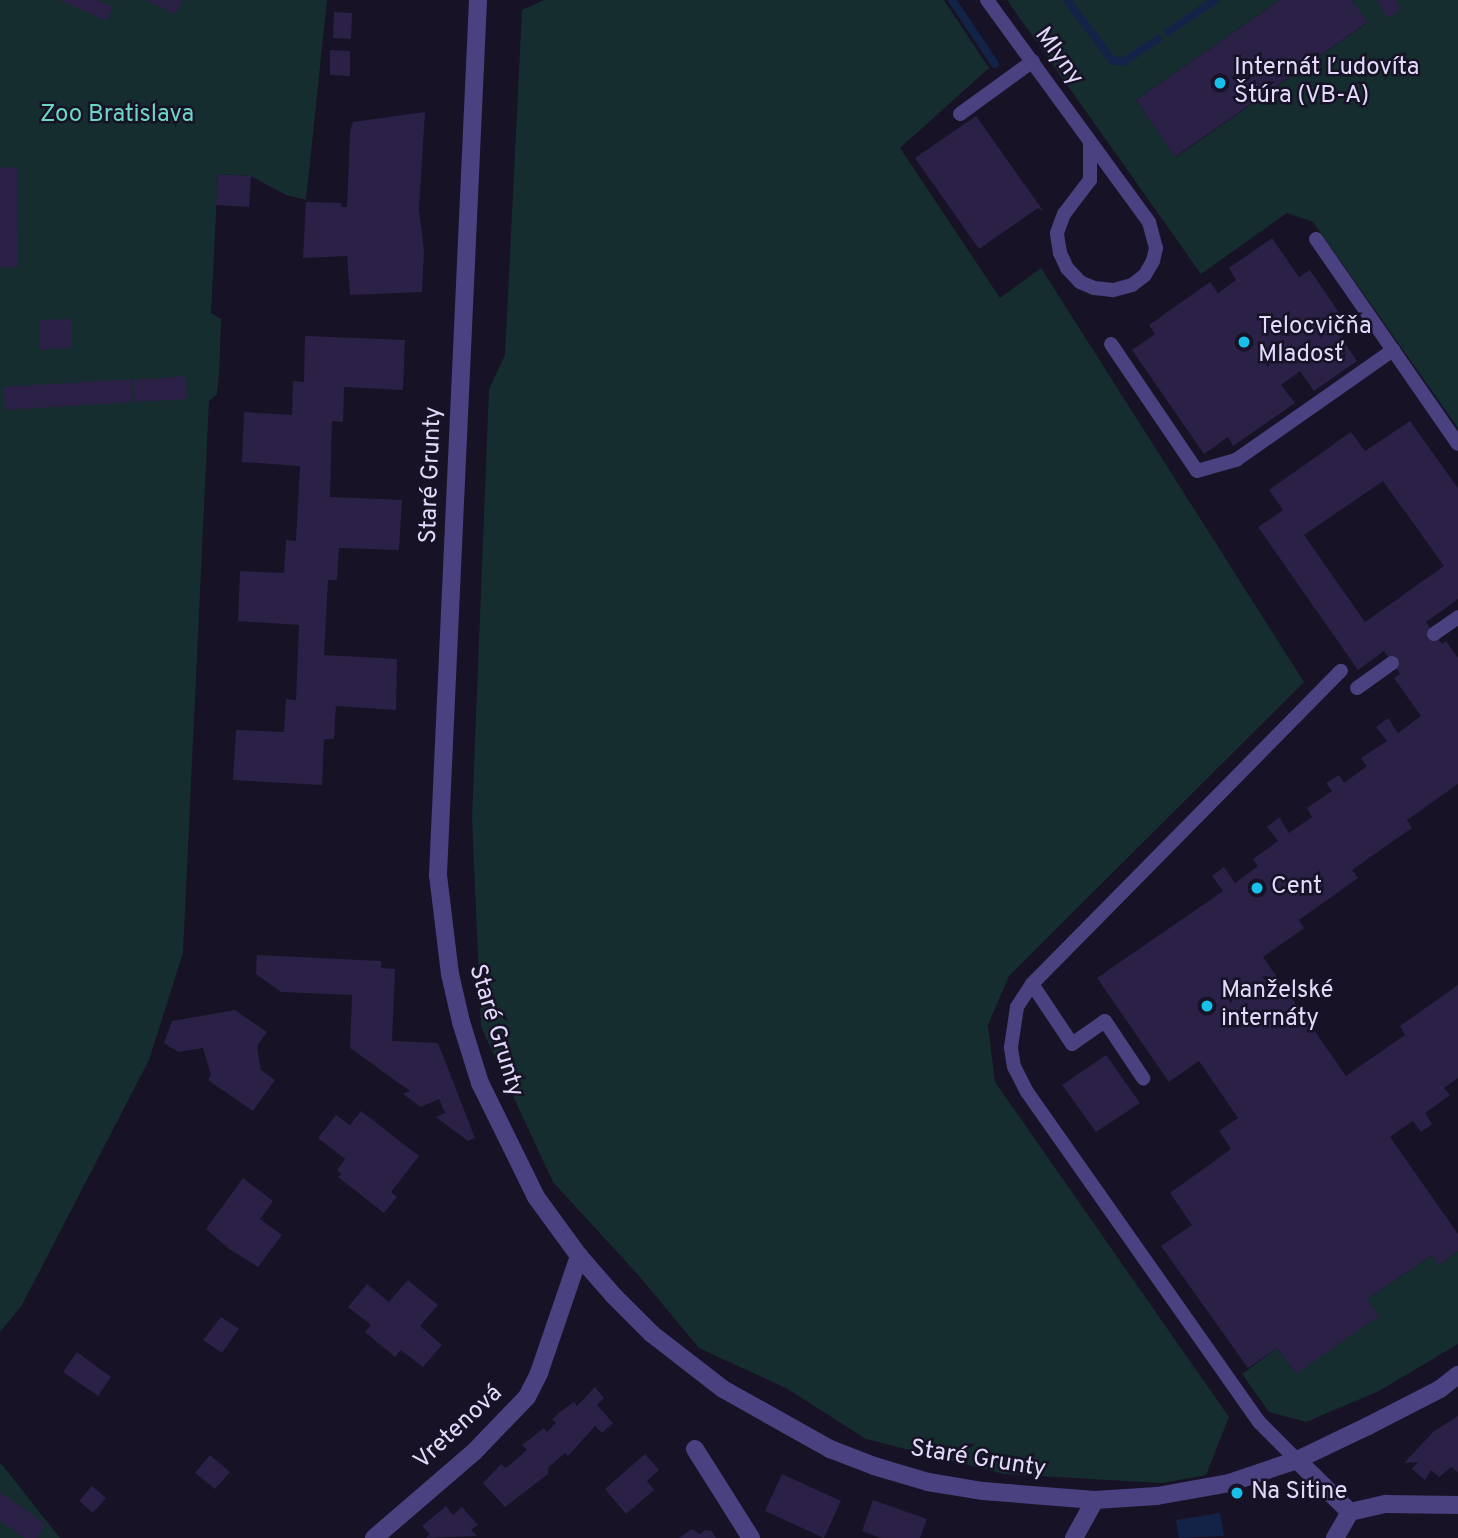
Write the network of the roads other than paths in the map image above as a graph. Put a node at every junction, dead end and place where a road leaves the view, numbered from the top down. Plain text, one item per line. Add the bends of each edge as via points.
1 (478, 0) edge
2 (987, 0) edge
3 (1033, 61) junction
4 (960, 114) dead end
5 (1090, 142) junction
6 (1316, 239) dead end
7 (1111, 344) dead end
8 (1393, 350) junction
9 (1458, 444) edge
10 (1458, 617) edge
11 (1434, 634) dead end
12 (1392, 663) dead end
13 (1341, 671) dead end
14 (1357, 688) dead end
15 (1032, 984) junction
16 (1143, 1078) dead end
17 (579, 1256) junction
18 (1458, 1375) edge
19 (695, 1449) dead end
20 (1297, 1460) junction
21 (1095, 1500) junction
22 (1458, 1505) edge
23 (1350, 1512) junction
24 (374, 1538) edge
25 (751, 1538) edge
26 (1074, 1538) edge
27 (1335, 1538) edge

1 - 17 street, Staré Grunty via 439,818 440,900 450,974 480,1083 536,1197
2 - 3 lane, Mlyny
3 - 4 lane
3 - 5 lane, Mlyny
5 - 5 lane, Mlyny via 1154,235 1153,261 1145,275 1132,285 1113,290 1080,282 1060,253 1057,233 1063,214 1090,180
6 - 8 lane
7 - 8 lane via 1197,471 1236,460
8 - 9 lane
10 - 11 lane
12 - 14 lane
13 - 15 lane
15 - 16 lane via 1072,1044 1105,1021
15 - 20 lane via 1017,1007 1010,1047 1027,1092 1259,1422
17 - 21 street, Staré Grunty via 652,1334 687,1362 762,1413 830,1449 928,1482
17 - 24 street, Vretenová via 527,1397 474,1452
18 - 20 street, Staré Grunty via 1440,1390
19 - 25 street
20 - 21 street, Staré Grunty via 1229,1483 1157,1496
20 - 23 street
21 - 26 street
22 - 23 street via 1386,1504
23 - 27 street

